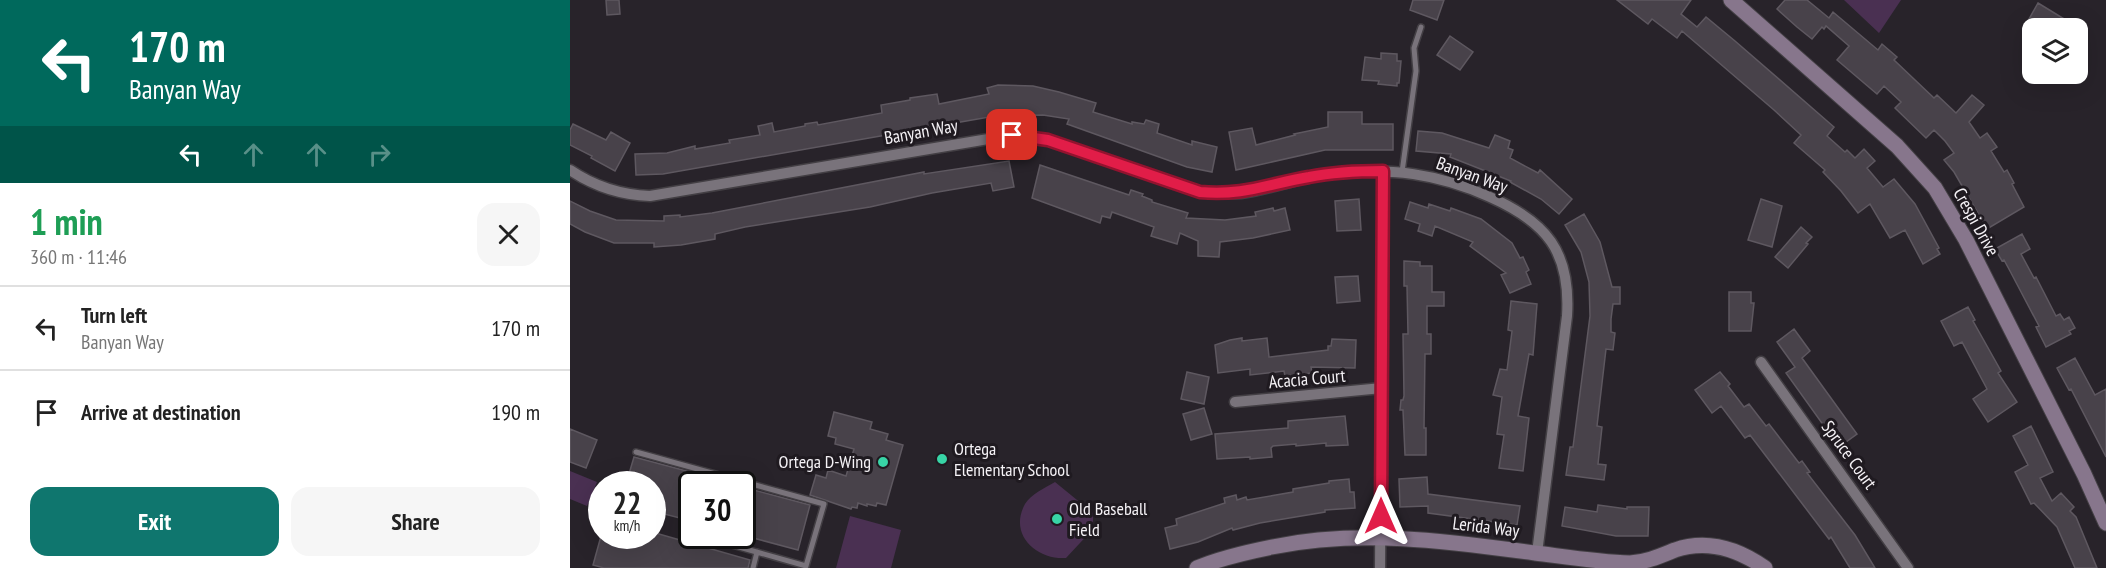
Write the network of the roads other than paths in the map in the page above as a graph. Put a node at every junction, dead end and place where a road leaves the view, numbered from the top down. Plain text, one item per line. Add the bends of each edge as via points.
1 (1731, 0) edge
2 (1421, 27) dead end
3 (570, 170) edge
4 (1383, 171) junction
5 (1402, 172) junction
6 (1761, 362) dead end
7 (1382, 388) junction
8 (1235, 402) dead end
9 (636, 452) dead end
10 (2106, 523) edge
11 (1380, 537) junction
12 (746, 549) edge
13 (757, 552) junction
14 (1537, 553) junction
15 (753, 568) edge
16 (1197, 568) edge
17 (1380, 568) edge
18 (1765, 568) edge
19 (1908, 568) edge

1 - 10 street, Crespi Drive via 1876,126 1935,188 1966,240
2 - 5 lane via 1414,48 1416,70
3 - 4 street, Banyan Way via 613,191 650,196 1012,135 1048,140 1200,192 1243,192 1332,173
4 - 5 street, Banyan Way
4 - 7 street
5 - 14 street, Banyan Way via 1455,182 1513,207 1542,229 1561,262 1568,297 1567,316
6 - 19 street, Spruce Court
7 - 8 street, Acacia Court
7 - 11 street
9 - 13 lane via 824,504 806,566
11 - 14 street, Lerida Way
11 - 16 street, Lerida Way via 1289,543
11 - 17 street
12 - 13 lane
13 - 15 lane
14 - 18 street, Lerida Way via 1630,563 1705,545 1736,551

